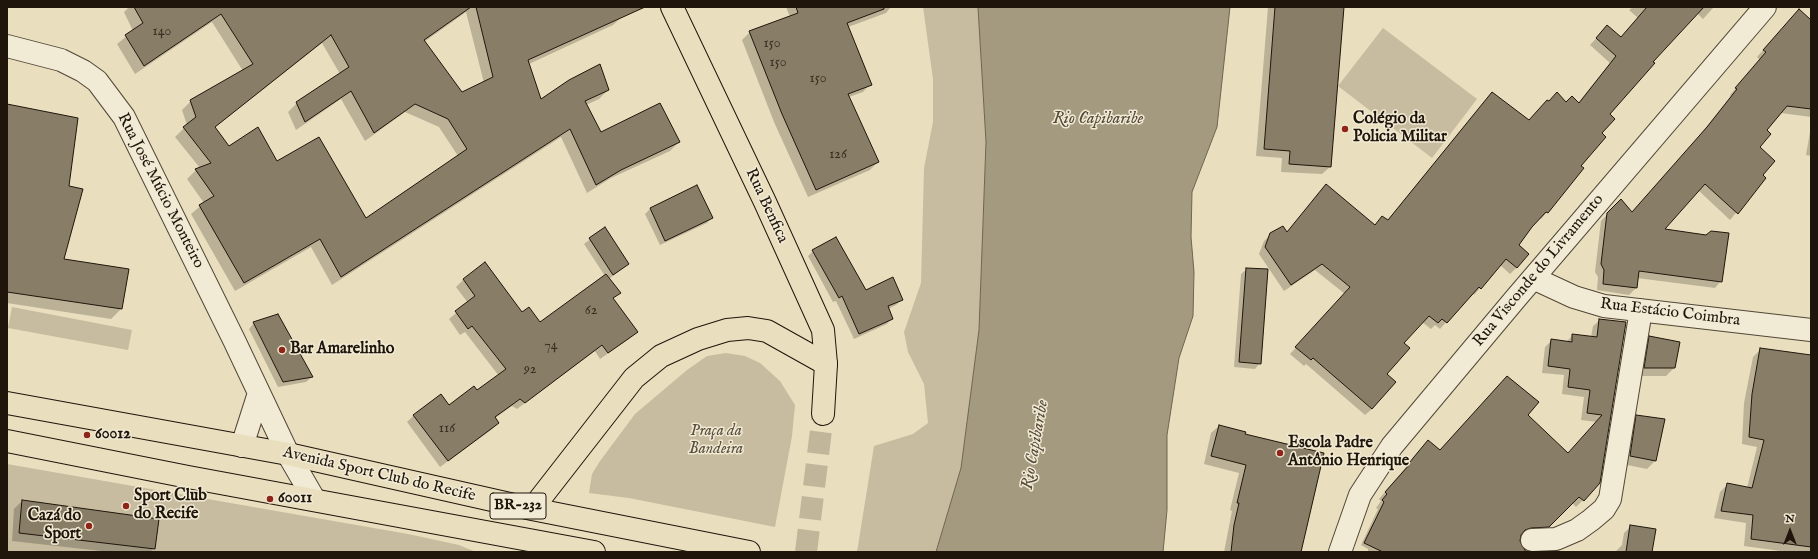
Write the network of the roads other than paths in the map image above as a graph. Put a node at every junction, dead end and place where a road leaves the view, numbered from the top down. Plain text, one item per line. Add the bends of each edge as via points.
1 (672, 7) edge
2 (1765, 7) edge
3 (7, 46) edge
4 (1533, 278) junction
5 (1641, 310) junction
6 (1811, 330) edge
7 (826, 364) junction
8 (259, 393) junction
9 (7, 403) edge
10 (823, 414) tunnel mouth
11 (7, 441) edge
12 (242, 446) junction
13 (288, 454) junction
14 (314, 499) junction
15 (532, 509) junction
16 (480, 530) junction
17 (1532, 540) dead end
18 (508, 552) edge
19 (594, 552) edge
20 (749, 552) edge
21 (1340, 552) edge

1 - 7 main road, Rua Benfica via 823,330
2 - 4 street, Rua Visconde do Livramento
3 - 8 street, Rua José Múcio Monteiro via 61,60 83,71 97,81 124,117
4 - 5 street, Rua Estácio Coimbra via 1574,297 1604,306
4 - 21 street, Rua Visconde do Livramento via 1392,446 1360,495
5 - 6 street, Rua Estácio Coimbra
5 - 17 street via 1610,499 1604,509 1577,530 1556,539
7 - 10 main road, Rua Benfica
7 - 15 main road via 767,331 748,328 726,330 698,339 661,356 634,378
8 - 12 street
8 - 13 street, Rua José Múcio Monteiro
9 - 12 main road, Avenida Sport Club do Recife / BR-232
11 - 14 main road, Avenida Sport Club do Recife / BR-232
12 - 13 main road, Avenida Sport Club do Recife / BR-232
13 - 14 street, Rua José Múcio Monteiro
13 - 15 main road, Avenida Sport Club do Recife / BR-232
14 - 16 main road, Avenida Sport Club do Recife / BR-232
15 - 20 main road, Avenida Sport Club do Recife / BR-232
16 - 18 main road
16 - 19 main road, Avenida Sport Club do Recife / BR-232

